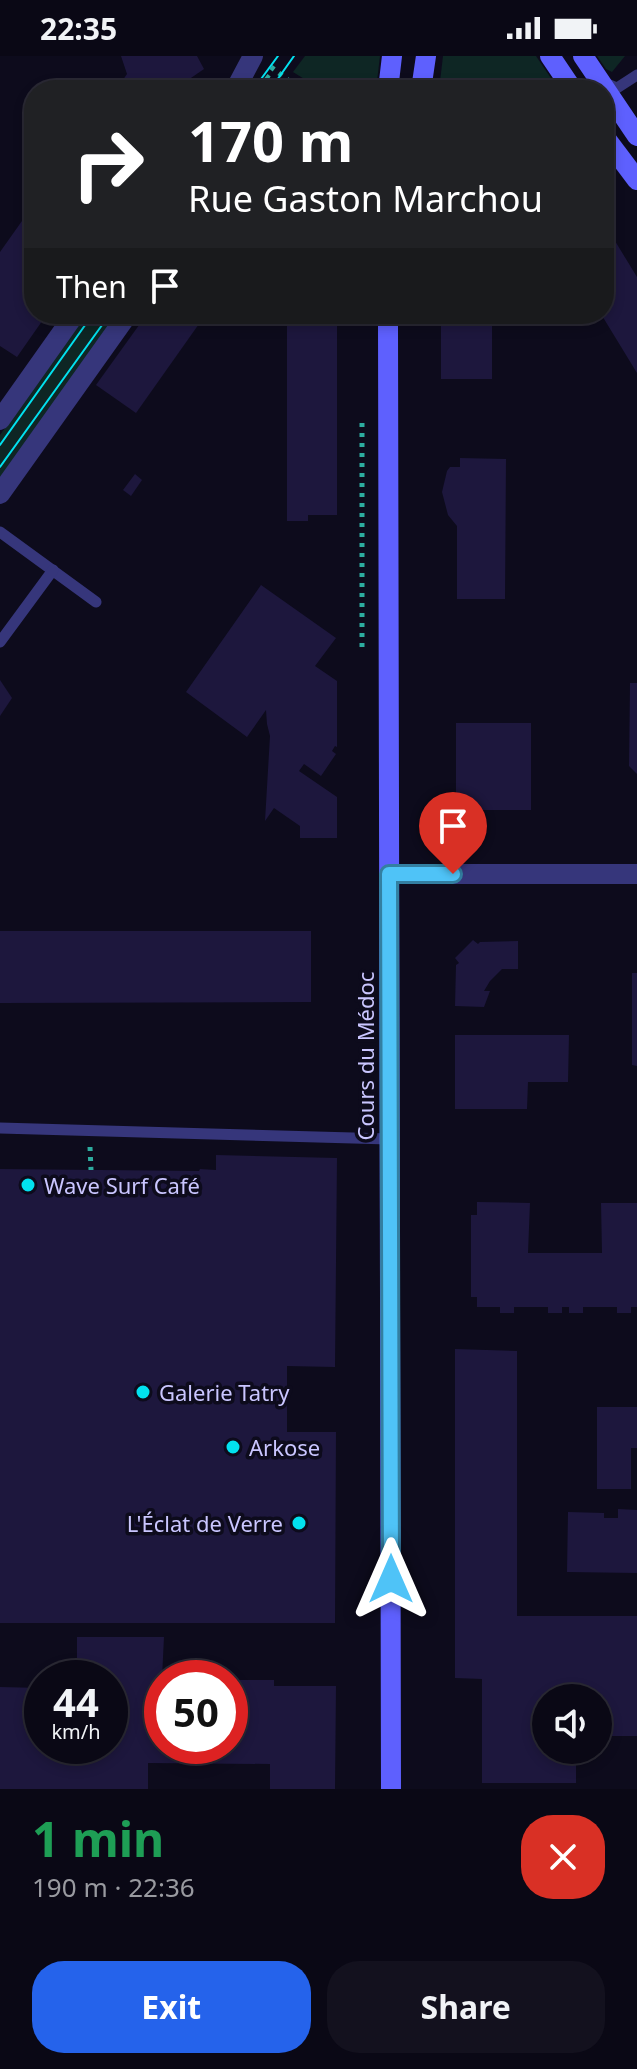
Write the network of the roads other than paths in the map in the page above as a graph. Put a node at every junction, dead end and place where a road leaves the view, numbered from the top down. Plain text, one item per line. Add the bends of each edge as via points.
1 (392, 56) edge
2 (426, 56) edge
3 (550, 56) edge
4 (583, 56) edge
5 (259, 59) edge
6 (637, 75) edge
7 (243, 80) edge
8 (389, 80) edge
9 (422, 80) edge
10 (566, 80) edge
11 (600, 80) edge
12 (614, 87) edge
13 (614, 102) edge
14 (637, 136) edge
15 (614, 149) edge
16 (637, 180) edge
17 (68, 324) edge
18 (121, 324) edge
19 (388, 324) edge
20 (0, 420) edge
21 (0, 494) edge
22 (0, 532) edge
23 (53, 570) junction
24 (96, 602) dead end
25 (0, 642) edge
26 (389, 874) junction
27 (637, 874) edge
28 (0, 1128) edge
29 (389, 1139) junction
30 (391, 1789) edge

1 - 8 main road
2 - 9 main road
3 - 10 main road
4 - 11 main road
5 - 7 street
6 - 12 lane
13 - 14 main road
15 - 16 main road
17 - 20 street
18 - 21 street
19 - 26 main road, Cours du Médoc
22 - 23 lane
23 - 24 lane
23 - 25 lane
26 - 27 street
26 - 29 main road, Cours du Médoc
28 - 29 lane
29 - 30 main road, Cours du Médoc

